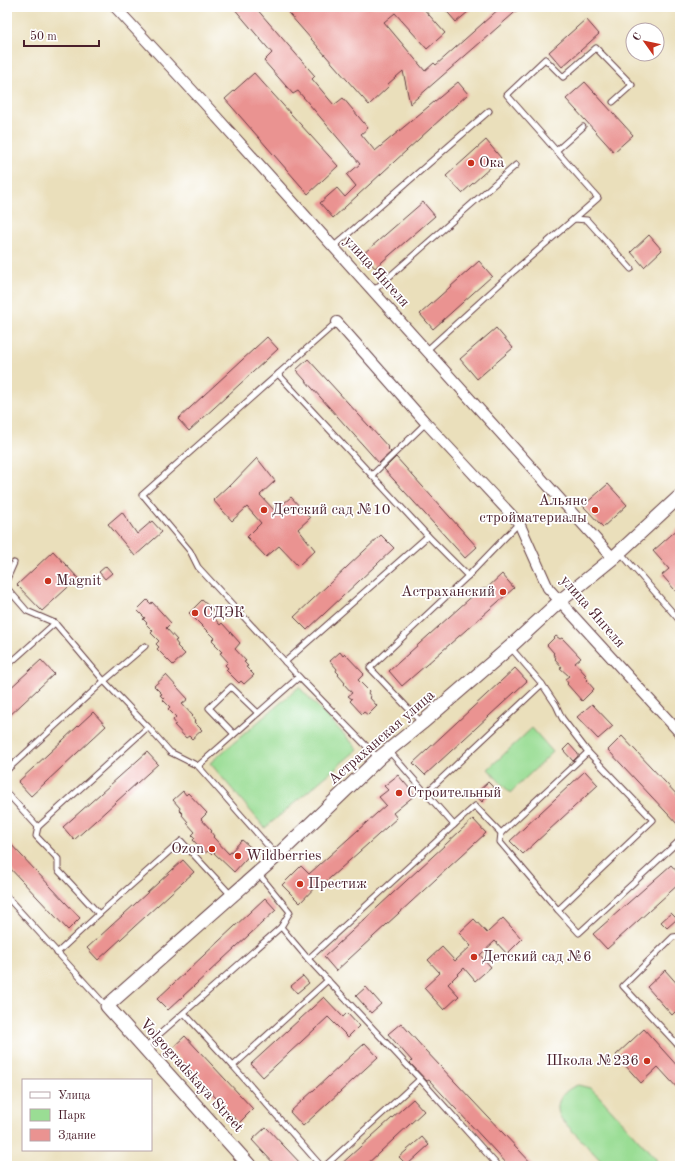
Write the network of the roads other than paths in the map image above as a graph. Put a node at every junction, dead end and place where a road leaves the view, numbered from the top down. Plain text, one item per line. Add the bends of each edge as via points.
1 (116, 8) edge
2 (613, 102) dead end
3 (489, 111) dead end
4 (583, 127) dead end
5 (556, 151) junction
6 (516, 165) dead end
7 (574, 219) junction
8 (333, 247) junction
9 (631, 269) dead end
10 (373, 291) junction
11 (337, 322) joint
12 (426, 352) junction
13 (278, 374) junction
14 (426, 423) junction
15 (372, 475) junction
16 (680, 496) edge
17 (519, 523) junction
18 (428, 536) junction
19 (616, 555) junction
20 (14, 563) dead end
21 (468, 576) junction
22 (7, 579) edge
23 (7, 588) edge
24 (560, 601) junction
25 (680, 621) edge
26 (55, 622) junction
27 (145, 646) dead end
28 (510, 647) junction
29 (285, 662) junction
30 (7, 666) edge
31 (299, 677) junction
32 (104, 681) junction
33 (542, 684) junction
34 (258, 713) junction
35 (422, 723) junction
36 (148, 727) junction
37 (234, 734) junction
38 (680, 734) edge
39 (588, 752) junction
40 (384, 754) junction
41 (198, 766) junction
42 (7, 770) edge
43 (7, 793) edge
44 (426, 793) junction
45 (454, 825) junction
46 (38, 827) junction
47 (500, 833) junction
48 (680, 840) edge
49 (277, 856) junction
50 (258, 872) junction
51 (232, 896) junction
52 (7, 897) edge
53 (558, 910) junction
54 (99, 914) junction
55 (280, 927) junction
56 (680, 936) edge
57 (57, 953) junction
58 (308, 959) junction
59 (328, 980) junction
60 (107, 1006) junction
61 (184, 1014) junction
62 (676, 1043) dead end
63 (144, 1048) junction
64 (233, 1066) junction
65 (420, 1079) junction
66 (250, 1166) edge
67 (321, 1166) edge
68 (325, 1166) edge
69 (498, 1166) edge

1 - 8 street, улица Янгеля
2 - 5 lane via 632,85 596,48 563,77 545,59 507,95
3 - 8 lane
4 - 5 lane
5 - 7 lane via 598,198
6 - 10 lane
7 - 9 lane via 587,220
7 - 12 lane
8 - 10 street, улица Янгеля
10 - 12 street, улица Янгеля
11 - 13 lane
11 - 14 street, улица Янгеля
12 - 19 street, улица Янгеля
13 - 15 lane
13 - 29 lane via 142,495 190,552 198,567
14 - 15 lane
14 - 17 street, улица Янгеля
15 - 18 lane
16 - 19 street, Астраханская улица
17 - 21 lane
17 - 24 street, улица Янгеля via 548,588
18 - 21 lane
18 - 29 lane
19 - 24 street, Астраханская улица
19 - 25 lane
20 - 22 lane
21 - 35 lane via 370,668
23 - 26 lane via 27,611
24 - 28 street, Астраханская улица
24 - 38 street, улица Янгеля
26 - 30 lane
26 - 32 lane
27 - 32 lane
28 - 33 lane
28 - 35 street, Астраханская улица
29 - 31 lane
31 - 34 lane
31 - 40 lane
32 - 36 lane
32 - 42 lane
33 - 39 lane via 562,718
33 - 44 lane
34 - 37 lane
34 - 37 lane via 231,687 209,708
35 - 40 street, Астраханская улица
36 - 41 lane via 170,752
36 - 46 lane
37 - 41 lane
39 - 47 lane
39 - 53 lane via 653,820
40 - 44 lane
40 - 49 street, Астраханская улица
41 - 49 lane
43 - 46 lane
44 - 45 lane
45 - 47 lane via 475,806
45 - 58 lane
46 - 54 lane via 36,836 58,859 58,870
47 - 53 lane via 500,842
48 - 53 lane via 578,933
49 - 50 street, Астраханская улица
50 - 51 street, Астраханская улица
50 - 55 lane via 290,912
51 - 54 lane via 181,841
51 - 60 street, Астраханская улица
52 - 57 lane
54 - 57 lane
55 - 58 lane
55 - 61 lane
56 - 62 lane via 673,937 624,986
57 - 60 lane
58 - 59 lane
59 - 64 lane
59 - 65 lane
60 - 63 street, Volgogradskaya Street
61 - 63 lane
61 - 64 lane
63 - 66 street, Volgogradskaya Street
64 - 67 lane
65 - 68 lane
65 - 69 lane

